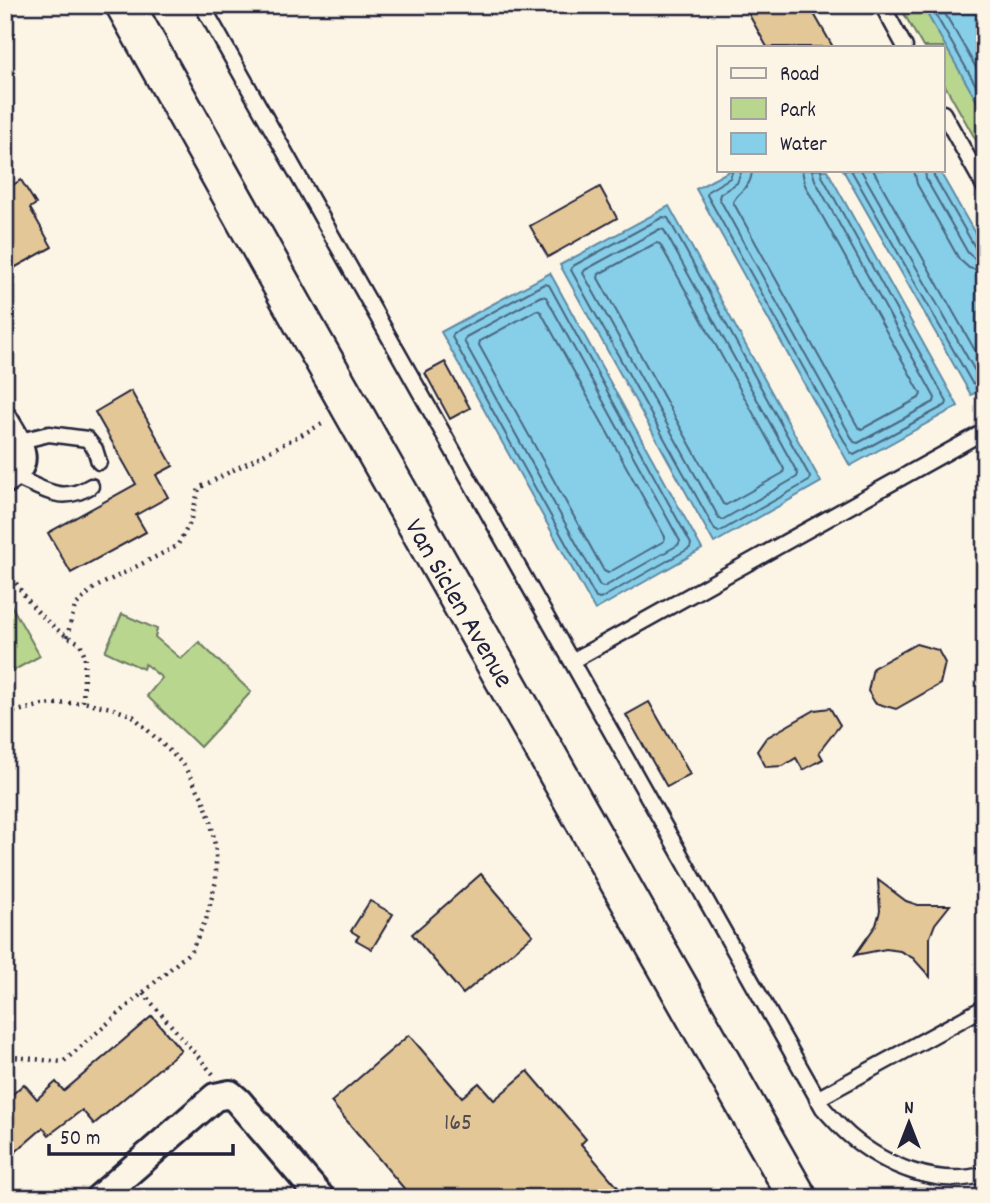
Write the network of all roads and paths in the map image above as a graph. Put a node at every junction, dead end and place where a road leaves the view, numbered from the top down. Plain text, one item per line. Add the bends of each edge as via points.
1 (125, 5) edge
2 (202, 5) edge
3 (882, 5) edge
4 (903, 46) edge
5 (944, 115) edge
6 (985, 188) edge
7 (322, 424) dead end
8 (11, 431) edge
9 (985, 431) edge
10 (99, 462) dead end
11 (9, 478) edge
12 (91, 486) dead end
13 (5, 565) edge
14 (67, 637) junction
15 (572, 661) junction
16 (83, 702) junction
17 (5, 714) edge
18 (142, 993) junction
19 (985, 1007) edge
20 (5, 1065) edge
21 (230, 1094) junction
22 (817, 1099) junction
23 (985, 1174) edge
24 (99, 1198) edge
25 (321, 1198) edge
26 (798, 1198) edge

1 - 26 street, Van Siclen Avenue
2 - 15 lane
3 - 4 lane
5 - 6 lane
7 - 14 path via 199,488 190,523 177,545 94,588 75,606
8 - 10 lane via 87,439
8 - 11 street via 22,451 21,466
9 - 15 lane
11 - 12 lane via 59,496 79,494
13 - 14 path via 35,610
14 - 16 path via 80,643 85,656
15 - 22 lane
16 - 17 path
16 - 18 path via 133,716 184,764 211,822 216,881 206,920 191,951
18 - 20 path via 63,1062 14,1057
18 - 21 path
19 - 22 lane
21 - 24 street via 215,1097
21 - 25 street
22 - 23 lane via 849,1135 889,1163 932,1176 967,1179

